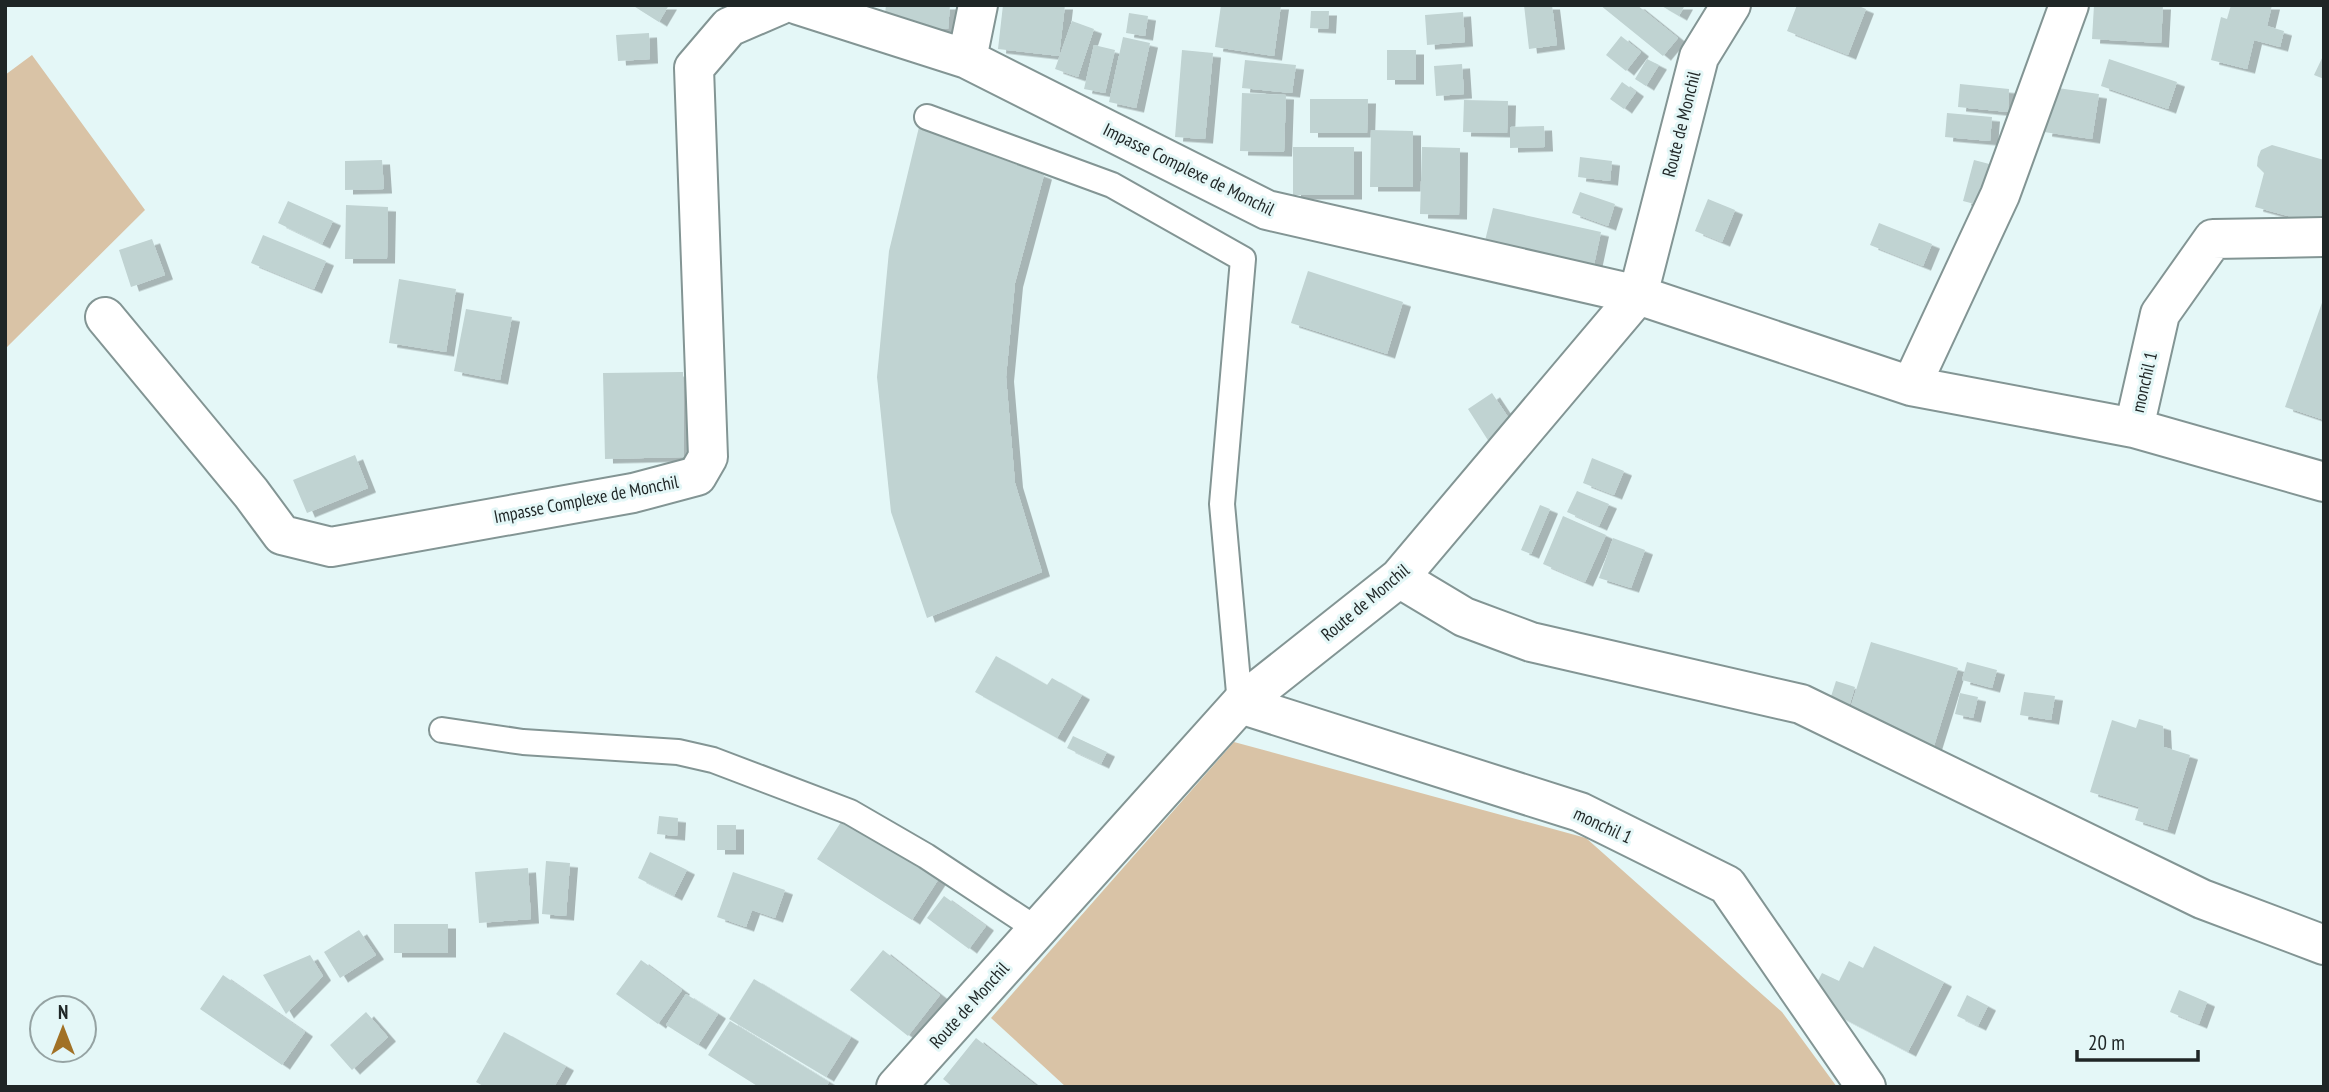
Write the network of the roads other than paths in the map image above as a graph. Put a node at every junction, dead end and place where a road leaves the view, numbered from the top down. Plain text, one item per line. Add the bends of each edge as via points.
1 (780, 5) edge
2 (798, 5) edge
3 (978, 5) edge
4 (1731, 5) edge
5 (2069, 5) edge
6 (967, 59) junction
7 (928, 117) dead end
8 (2324, 237) edge
9 (1637, 295) junction
10 (105, 317) dead end
11 (1911, 386) junction
12 (2134, 428) junction
13 (2324, 482) edge
14 (1399, 579) junction
15 (1240, 704) junction
16 (442, 730) dead end
17 (1038, 930) junction
18 (2324, 945) edge
19 (896, 1087) edge
20 (1866, 1087) edge

1 - 10 street, Impasse Complexe de Monchil via 729,27 694,68 708,457 697,476 633,493 331,547 282,535
2 - 6 street, Impasse Complexe de Monchil
3 - 6 street
4 - 9 street, Route de Monchil via 1699,57
5 - 11 street via 2000,195
6 - 9 street, Impasse Complexe de Monchil via 1267,210
7 - 15 lane via 1112,185 1243,259 1222,504
8 - 12 street, monchil 1 via 2213,239 2160,314
9 - 11 street, Impasse Complexe de Monchil
9 - 14 street, Route de Monchil
11 - 12 street, monchil 1
12 - 13 street
14 - 15 street, Route de Monchil
14 - 18 street via 1464,617 1531,642 1801,704 2202,899
15 - 17 street, Route de Monchil
15 - 20 street, monchil 1 via 1580,812 1727,885
16 - 17 lane via 523,742 678,752 713,760 850,812
17 - 19 street, Route de Monchil

